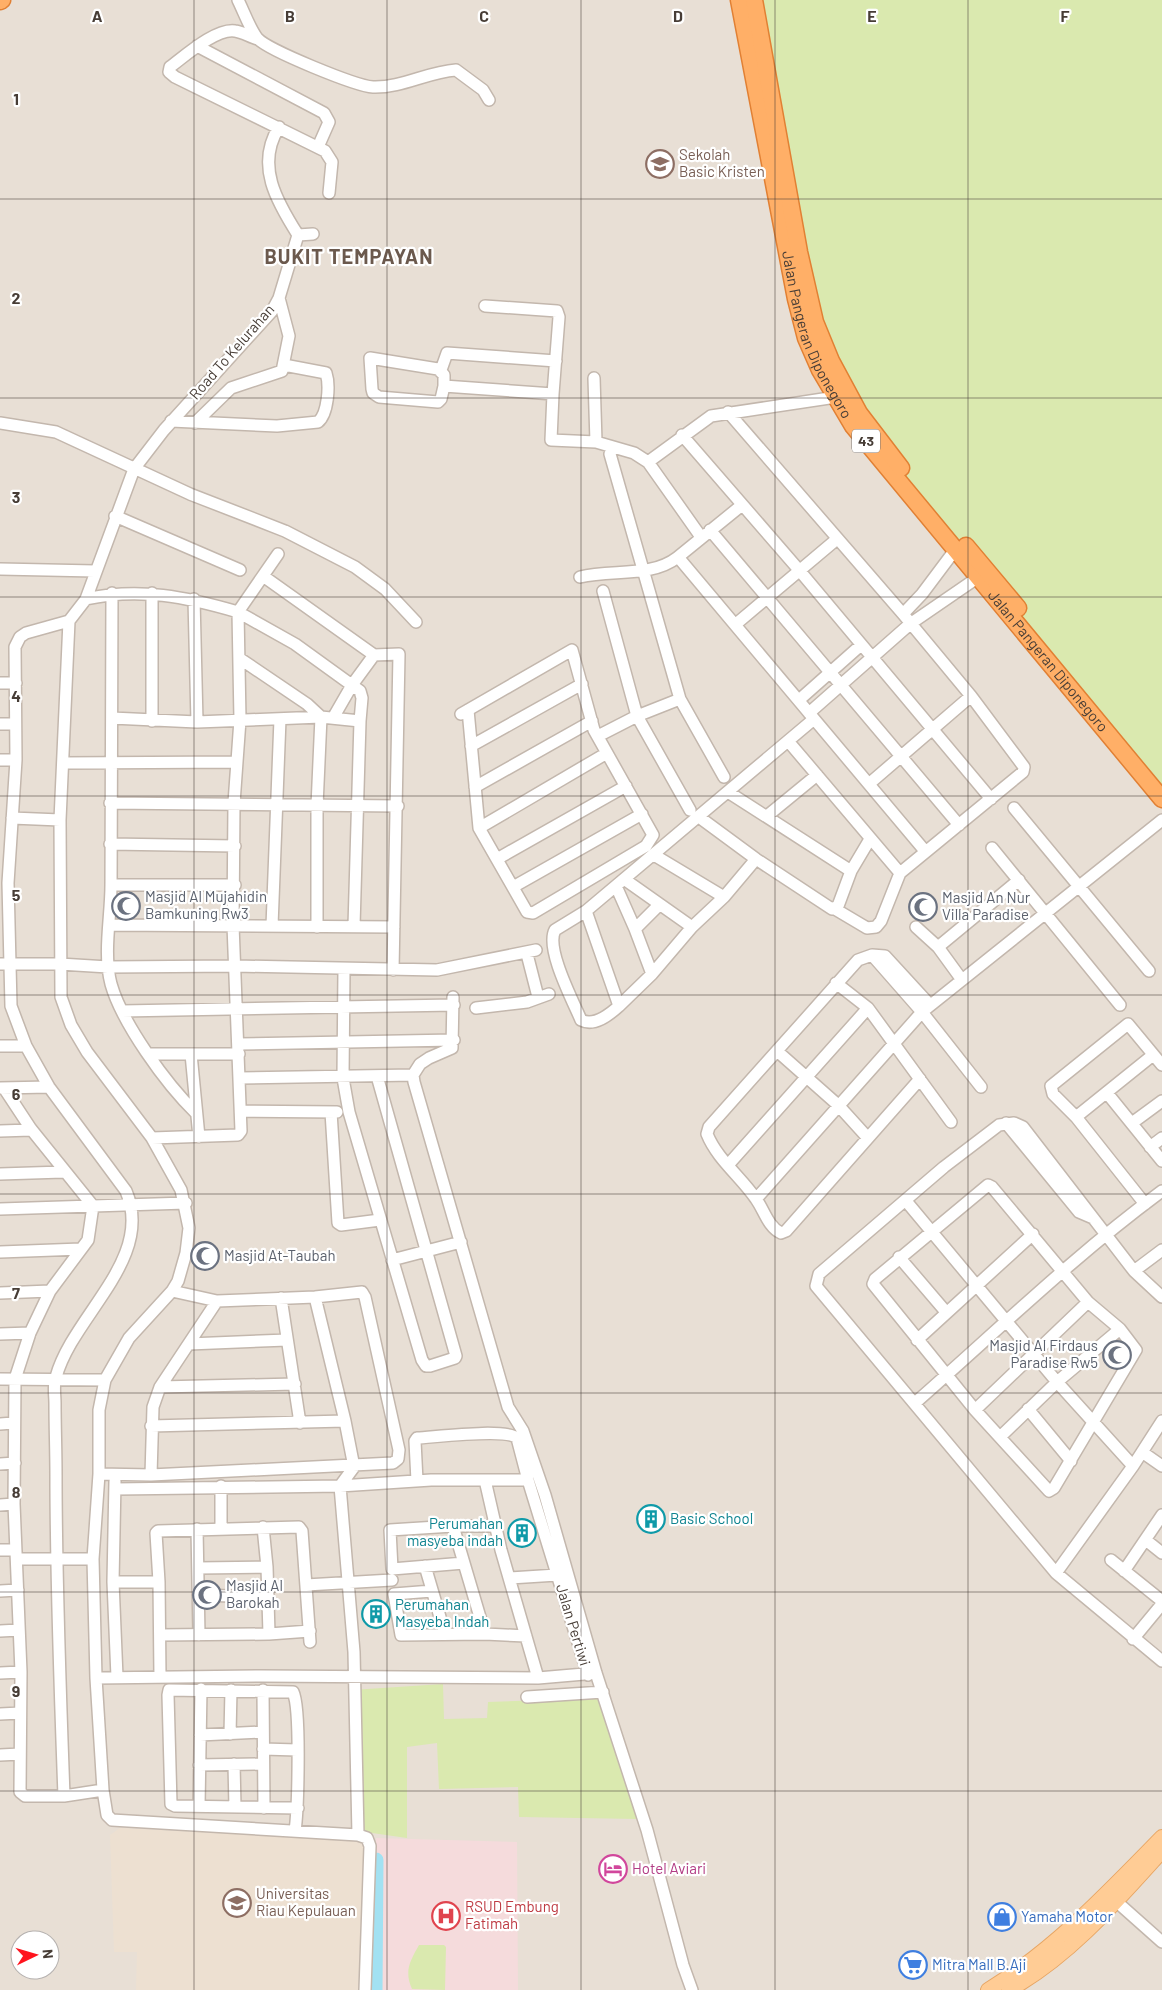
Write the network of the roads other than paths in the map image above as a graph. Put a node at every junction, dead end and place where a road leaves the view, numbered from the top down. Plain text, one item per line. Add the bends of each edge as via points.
1 (238, 0) edge
2 (739, 0) edge
3 (754, 0) edge
4 (258, 39) junction
5 (197, 46) junction
6 (489, 100) dead end
7 (279, 128) junction
8 (318, 146) junction
9 (329, 193) dead end
10 (313, 234) dead end
11 (298, 235) junction
12 (279, 298) junction
13 (485, 306) dead end
14 (556, 361) junction
15 (284, 365) junction
16 (441, 370) junction
17 (594, 378) dead end
18 (444, 386) junction
19 (553, 394) junction
20 (836, 397) junction
21 (728, 412) junction
22 (171, 421) junction
23 (0, 423) edge
24 (195, 423) junction
25 (682, 435) junction
26 (596, 442) junction
27 (610, 454) dead end
28 (648, 462) junction
29 (134, 469) junction
30 (742, 505) junction
31 (115, 516) junction
32 (705, 534) junction
33 (837, 539) junction
34 (955, 550) junction
35 (278, 554) dead end
36 (678, 557) junction
37 (0, 570) edge
38 (240, 570) dead end
39 (644, 570) junction
40 (799, 570) junction
41 (95, 571) junction
42 (263, 576) junction
43 (580, 577) dead end
44 (977, 578) junction
45 (604, 591) dead end
46 (112, 593) junction
47 (152, 593) junction
48 (86, 599) junction
49 (194, 599) junction
50 (768, 599) junction
51 (238, 612) junction
52 (903, 614) junction
53 (69, 621) junction
54 (416, 622) dead end
55 (736, 624) junction
56 (910, 624) junction
57 (861, 645) junction
58 (374, 655) junction
59 (871, 657) junction
60 (239, 658) junction
61 (831, 672) junction
62 (0, 683) edge
63 (16, 683) junction
64 (582, 684) junction
65 (352, 685) junction
66 (841, 685) junction
67 (971, 696) junction
68 (680, 699) junction
69 (799, 700) junction
70 (637, 716) junction
71 (812, 716) junction
72 (112, 718) junction
73 (321, 718) junction
74 (333, 718) junction
75 (280, 719) junction
76 (240, 720) junction
77 (152, 721) junction
78 (360, 721) junction
79 (592, 721) junction
80 (196, 722) junction
81 (0, 724) edge
82 (14, 724) junction
83 (932, 728) junction
84 (598, 736) junction
85 (788, 741) junction
86 (471, 746) junction
87 (608, 753) junction
88 (902, 755) junction
89 (0, 760) edge
90 (16, 760) junction
91 (236, 762) junction
92 (64, 763) junction
93 (112, 763) junction
94 (816, 775) junction
95 (724, 777) dead end
96 (870, 783) junction
97 (1162, 783) edge
98 (626, 786) junction
99 (475, 787) junction
100 (728, 792) junction
101 (991, 799) junction
102 (1162, 799) edge
103 (0, 802) edge
104 (12, 802) junction
105 (110, 803) junction
106 (234, 803) junction
107 (277, 804) junction
108 (357, 805) junction
109 (317, 806) junction
110 (398, 806) junction
111 (1014, 808) dead end
112 (642, 814) junction
113 (694, 814) junction
114 (767, 816) junction
115 (12, 818) junction
116 (60, 820) junction
117 (1162, 820) edge
118 (959, 825) junction
119 (478, 828) junction
120 (870, 839) junction
121 (5, 842) edge
122 (110, 844) junction
123 (234, 846) junction
124 (992, 848) dead end
125 (925, 851) junction
126 (654, 855) junction
127 (497, 859) junction
128 (756, 859) junction
129 (851, 871) junction
130 (900, 873) junction
131 (1019, 880) junction
132 (620, 882) junction
133 (4, 883) edge
134 (235, 884) junction
135 (111, 885) junction
136 (1079, 886) junction
137 (513, 887) junction
138 (724, 897) junction
139 (659, 905) junction
140 (835, 909) junction
141 (586, 911) junction
142 (1046, 913) junction
143 (4, 922) edge
144 (110, 925) junction
145 (233, 925) junction
146 (272, 926) junction
147 (317, 926) junction
148 (354, 926) junction
149 (394, 927) junction
150 (692, 927) junction
151 (916, 927) dead end
152 (635, 928) junction
153 (938, 947) junction
154 (4, 964) edge
155 (60, 964) junction
156 (236, 966) junction
157 (108, 967) junction
158 (344, 969) junction
159 (393, 970) junction
160 (1149, 971) dead end
161 (652, 974) junction
162 (962, 980) junction
163 (836, 983) junction
164 (1120, 1005) dead end
165 (5, 1006) edge
166 (619, 1006) junction
167 (343, 1008) junction
168 (476, 1008) dead end
169 (868, 1008) junction
170 (926, 1008) junction
171 (236, 1010) junction
172 (122, 1011) junction
173 (454, 1040) junction
174 (342, 1042) junction
175 (892, 1042) junction
176 (0, 1046) edge
177 (26, 1046) junction
178 (239, 1049) junction
179 (777, 1051) junction
180 (150, 1054) junction
181 (191, 1054) junction
182 (1153, 1055) junction
183 (1162, 1065) edge
184 (413, 1075) junction
185 (377, 1076) junction
186 (807, 1076) junction
187 (240, 1078) junction
188 (343, 1078) junction
189 (920, 1079) junction
190 (49, 1087) junction
191 (981, 1087) dead end
192 (2, 1088) edge
193 (1107, 1093) junction
194 (1162, 1101) edge
195 (838, 1105) junction
196 (241, 1111) junction
197 (331, 1112) junction
198 (349, 1112) junction
199 (196, 1113) junction
200 (1076, 1117) junction
201 (951, 1122) dead end
202 (1132, 1123) junction
203 (31, 1130) junction
204 (0, 1131) edge
205 (199, 1137) junction
206 (867, 1137) junction
207 (152, 1138) junction
208 (1162, 1138) edge
209 (1150, 1147) junction
210 (1162, 1160) edge
211 (728, 1165) junction
212 (63, 1172) junction
213 (0, 1174) edge
214 (1162, 1191) edge
215 (756, 1199) junction
216 (906, 1201) junction
217 (186, 1203) junction
218 (132, 1204) junction
219 (1145, 1204) junction
220 (93, 1206) junction
221 (0, 1209) edge
222 (380, 1220) junction
223 (930, 1231) junction
224 (1105, 1233) junction
225 (1033, 1234) junction
226 (461, 1242) junction
227 (81, 1249) junction
228 (1162, 1250) edge
229 (0, 1252) edge
230 (428, 1252) junction
231 (899, 1257) junction
232 (392, 1260) junction
233 (1062, 1270) junction
234 (1134, 1271) junction
235 (976, 1284) junction
236 (50, 1291) junction
237 (172, 1291) junction
238 (0, 1293) edge
239 (315, 1297) junction
240 (1162, 1297) edge
241 (281, 1298) junction
242 (217, 1301) junction
243 (1088, 1302) junction
244 (946, 1312) junction
245 (1006, 1321) junction
246 (1120, 1329) junction
247 (30, 1333) junction
248 (0, 1334) edge
249 (287, 1340) junction
250 (917, 1340) junction
251 (189, 1344) junction
252 (1033, 1353) junction
253 (947, 1376) junction
254 (55, 1378) junction
255 (0, 1379) edge
256 (15, 1379) junction
257 (105, 1380) junction
258 (1057, 1382) junction
259 (295, 1384) junction
260 (160, 1387) junction
261 (915, 1403) junction
262 (1028, 1409) junction
263 (975, 1410) junction
264 (346, 1420) junction
265 (1162, 1421) edge
266 (300, 1423) junction
267 (0, 1424) edge
268 (14, 1424) junction
269 (1094, 1424) junction
270 (151, 1426) junction
271 (1000, 1437) junction
272 (1142, 1452) junction
273 (1071, 1461) junction
274 (15, 1463) junction
275 (0, 1464) edge
276 (1133, 1466) junction
277 (1162, 1466) edge
278 (354, 1467) junction
279 (99, 1474) junction
280 (115, 1475) junction
281 (151, 1475) junction
282 (485, 1480) junction
283 (528, 1480) junction
284 (417, 1481) junction
285 (221, 1486) junction
286 (340, 1486) junction
287 (116, 1489) junction
288 (14, 1504) junction
289 (0, 1505) edge
290 (1162, 1515) edge
291 (453, 1526) junction
292 (495, 1526) junction
293 (263, 1527) junction
294 (222, 1528) junction
295 (197, 1529) junction
296 (1147, 1540) junction
297 (0, 1550) edge
298 (1162, 1553) edge
299 (17, 1555) junction
300 (93, 1558) junction
301 (56, 1559) junction
302 (1111, 1560) dead end
303 (464, 1563) junction
304 (425, 1566) junction
305 (267, 1567) junction
306 (198, 1568) junction
307 (1124, 1571) junction
308 (1056, 1573) junction
309 (392, 1575) junction
310 (557, 1575) junction
311 (510, 1578) junction
312 (113, 1582) junction
313 (159, 1582) junction
314 (349, 1583) junction
315 (306, 1585) junction
316 (18, 1590) junction
317 (0, 1591) edge
318 (432, 1591) junction
319 (198, 1594) junction
320 (394, 1594) junction
321 (268, 1597) junction
322 (1162, 1602) edge
323 (19, 1630) junction
324 (0, 1631) edge
325 (269, 1634) junction
326 (445, 1634) junction
327 (485, 1634) junction
328 (160, 1635) junction
329 (199, 1635) junction
330 (526, 1636) junction
331 (1133, 1639) junction
332 (1162, 1661) edge
333 (21, 1672) junction
334 (0, 1673) edge
335 (592, 1674) junction
336 (117, 1677) junction
337 (160, 1677) junction
338 (96, 1678) junction
339 (354, 1678) junction
340 (538, 1678) junction
341 (200, 1689) junction
342 (231, 1690) junction
343 (263, 1690) junction
344 (603, 1692) junction
345 (527, 1697) dead end
346 (20, 1713) junction
347 (0, 1714) edge
348 (263, 1732) junction
349 (230, 1734) junction
350 (200, 1735) junction
351 (263, 1749) junction
352 (297, 1750) junction
353 (20, 1754) junction
354 (0, 1755) edge
355 (234, 1764) junction
356 (263, 1764) junction
357 (199, 1765) junction
358 (103, 1790) junction
359 (64, 1796) junction
360 (199, 1806) junction
361 (235, 1807) junction
362 (264, 1808) junction
363 (298, 1808) junction
364 (295, 1830) junction
365 (358, 1835) junction
366 (1162, 1837) edge
367 (1162, 1851) edge
368 (1116, 1902) junction
369 (1162, 1942) edge
370 (1044, 1959) junction
371 (365, 1990) edge
372 (692, 1990) edge
373 (988, 1990) edge
374 (1009, 1990) edge

1 - 4 street
2 - 20 highway, Jalan Pangeran Diponegoro / 43 via 796,299 806,338
3 - 97 highway, Jalan Pangeran Diponegoro / 43 via 805,283 815,322 844,386 911,481
4 - 5 street via 232,31
4 - 6 street via 333,76 374,87 456,70 484,90
5 - 7 street via 170,67 169,72 175,78
5 - 8 street via 324,113 329,122
7 - 8 street
7 - 11 street via 268,148 272,184 279,206
8 - 9 street via 332,162
10 - 11 street
11 - 12 street, Road To Kelurahan
12 - 15 street via 289,336
12 - 22 street, Road To Kelurahan via 272,311
13 - 14 street via 557,311
14 - 16 street via 447,353
14 - 19 street
15 - 24 street via 278,374 231,388
15 - 24 street via 326,373 327,395 323,415 318,422 277,426
16 - 18 street
16 - 18 street via 370,358 373,393 378,397 438,402
17 - 26 street
18 - 19 street
19 - 26 street via 551,440
20 - 21 street
20 - 34 highway, Jalan Pangeran Diponegoro / 43 via 853,426
21 - 25 street via 711,416
21 - 33 street
22 - 24 street
22 - 29 street, Road To Kelurahan
23 - 29 street via 56,432
25 - 28 street
25 - 30 street
26 - 28 street
27 - 39 street
28 - 32 street
29 - 31 street, Road To Kelurahan
29 - 54 street via 205,501 249,515 356,567 385,589
30 - 32 street
30 - 40 street
31 - 38 street
31 - 41 street, Road To Kelurahan
32 - 36 street
32 - 50 street
33 - 40 street
33 - 52 street
34 - 44 highway, Jalan Pangeran Diponegoro / 43
34 - 52 street
35 - 42 street
36 - 39 street via 668,566
36 - 55 street
37 - 41 street
39 - 43 street via 608,571
39 - 68 street
40 - 50 street
40 - 57 street
41 - 48 street, Road To Kelurahan
42 - 51 street
42 - 58 street
44 - 56 street
44 - 102 highway, Jalan Pangeran Diponegoro / 43 via 1054,666
45 - 70 street
46 - 47 street
46 - 48 street
46 - 72 street
47 - 49 street
47 - 77 street
48 - 53 street, Road To Kelurahan
49 - 51 street
49 - 80 street
50 - 55 street
50 - 61 street
51 - 60 street
51 - 65 street via 295,644
52 - 56 street
53 - 63 street via 20,637 15,647
53 - 92 street
55 - 69 street
56 - 59 street
56 - 67 street
57 - 59 street
57 - 61 street
58 - 65 street
58 - 110 street via 396,653 400,658
59 - 66 street
59 - 83 street
60 - 73 street via 307,704
60 - 76 street
61 - 66 street
61 - 69 street
62 - 63 street
63 - 82 street
64 - 79 street
64 - 86 street
64 - 86 street via 572,650 465,712
65 - 74 street
65 - 78 street via 362,694
66 - 71 street
66 - 88 street
67 - 83 street
67 - 101 street via 1024,767 1024,772
68 - 70 street
68 - 95 street
69 - 71 street
70 - 84 street
70 - 113 street
71 - 85 street
71 - 96 street
72 - 77 street
72 - 93 street
73 - 74 street
73 - 75 street
73 - 109 street
74 - 78 street
75 - 76 street
75 - 107 street
76 - 80 street
76 - 91 street
77 - 80 street
78 - 108 street
79 - 84 street
79 - 99 street
81 - 82 street
82 - 90 street
83 - 88 street
83 - 101 street
84 - 87 street
85 - 94 street
85 - 100 street
86 - 99 street
87 - 98 street
87 - 119 street
88 - 96 street
88 - 118 street
89 - 90 street
90 - 104 street
91 - 93 street
91 - 106 street
92 - 93 street
92 - 116 street
93 - 105 street
94 - 114 street
94 - 120 street
96 - 125 street
98 - 112 street
98 - 127 street
99 - 119 street
100 - 113 street
100 - 114 street
101 - 118 street
103 - 104 street
104 - 115 street
105 - 106 street
105 - 122 street
106 - 107 street
106 - 123 street
107 - 109 street
107 - 146 street
108 - 109 street
108 - 110 street
108 - 148 street
109 - 147 street
110 - 149 street
111 - 136 street
112 - 137 street
112 - 137 street via 653,835 646,846 533,913 527,912
113 - 126 street
113 - 128 street
114 - 129 street
115 - 116 street
115 - 121 street
116 - 155 street
117 - 136 street
118 - 125 street
119 - 127 street
120 - 129 street
120 - 130 street
121 - 133 street
122 - 123 street
122 - 135 street
123 - 134 street
124 - 131 street
125 - 130 street
126 - 132 street
126 - 138 street
127 - 137 street
128 - 138 street
128 - 140 street via 828,908
129 - 140 street
130 - 140 street via 876,927 866,928
131 - 142 street
131 - 153 street
132 - 139 street
132 - 141 street
132 - 152 street
133 - 143 street
134 - 135 street
134 - 145 street
135 - 144 street
136 - 142 street
136 - 160 street
138 - 150 street
139 - 150 street
139 - 152 street
141 - 166 street
141 - 166 street via 555,930 552,936 554,952 581,1020 589,1023 599,1020
142 - 162 street
142 - 164 street
143 - 154 street
144 - 145 street
144 - 157 street
145 - 146 street
145 - 156 street
146 - 147 street
147 - 148 street
148 - 149 street
149 - 159 street
150 - 161 street
151 - 153 street
152 - 161 street
153 - 162 street
154 - 155 street
154 - 165 street
155 - 157 street
155 - 207 street via 61,997 71,1025 87,1052
156 - 157 street
156 - 158 street
156 - 171 street
157 - 172 street
158 - 159 street
158 - 167 street
159 - 168 street via 436,970 531,952 544,996 527,1002
161 - 166 street
162 - 170 street
163 - 169 street
163 - 170 street via 858,960 872,955 885,956
163 - 179 street
165 - 177 street
167 - 171 street
167 - 173 street via 454,1001
167 - 174 street
169 - 175 street
169 - 186 street
170 - 175 street
170 - 191 street
171 - 172 street
171 - 178 street
172 - 180 street
173 - 174 street
173 - 184 street via 451,1050 429,1058
174 - 178 street
174 - 188 street
175 - 189 street
175 - 195 street
176 - 177 street
177 - 190 street
178 - 181 street
178 - 187 street
179 - 186 street
179 - 211 street via 707,1130
180 - 181 street
180 - 199 street via 183,1101
181 - 199 street
182 - 183 street
182 - 193 street
182 - 200 street via 1132,1027 1124,1025 1051,1086 1053,1094
184 - 185 street
184 - 226 street
185 - 188 street
185 - 230 street
186 - 195 street
186 - 211 street
187 - 188 street
187 - 196 street
188 - 198 street
189 - 201 street
189 - 206 street
190 - 192 street
190 - 218 street via 109,1165
192 - 203 street
193 - 200 street
193 - 202 street
194 - 202 street
195 - 206 street
195 - 215 street
196 - 197 street
196 - 205 street via 238,1135
197 - 198 street
197 - 222 street via 338,1223
198 - 222 street
199 - 205 street
200 - 219 street
202 - 209 street
203 - 204 street
203 - 212 street
205 - 207 street
206 - 215 street via 786,1231 774,1230
207 - 217 street
208 - 209 street
209 - 210 street
211 - 215 street
212 - 213 street
212 - 220 street
214 - 219 street
216 - 223 street
216 - 224 street via 998,1125 1014,1123 1023,1127
216 - 261 street via 819,1274 816,1286
217 - 218 street
217 - 237 street via 189,1228 186,1253
218 - 220 street
218 - 254 street via 130,1242 123,1260 68,1344
219 - 224 street
220 - 221 street
220 - 227 street via 88,1240
222 - 232 street
223 - 225 street via 988,1185
223 - 231 street
223 - 235 street
224 - 233 street
224 - 234 street
225 - 233 street
225 - 235 street
226 - 230 street
226 - 335 street via 508,1407 523,1431 545,1495
227 - 229 street
227 - 236 street
228 - 234 street
230 - 232 street
230 - 232 street via 456,1356 430,1366 422,1360
231 - 244 street
231 - 250 street via 875,1278 873,1284
233 - 243 street
233 - 245 street
234 - 240 street
235 - 244 street
235 - 245 street
236 - 238 street
236 - 247 street
237 - 242 street
237 - 257 street via 129,1338
239 - 241 street
239 - 264 street
239 - 278 street via 356,1290 365,1297 399,1456 393,1463
241 - 242 street
241 - 249 street
242 - 251 street
243 - 246 street
243 - 252 street
244 - 250 street
245 - 252 street
245 - 253 street
246 - 258 street
246 - 269 street via 1136,1350
247 - 248 street
247 - 256 street
249 - 251 street
249 - 259 street
250 - 253 street
251 - 260 street
252 - 258 street
252 - 263 street
253 - 261 street
253 - 263 street
254 - 256 street
254 - 257 street
254 - 301 street
255 - 256 street
256 - 268 street
257 - 279 street via 99,1410
258 - 262 street
258 - 269 street
259 - 260 street
259 - 266 street
260 - 270 street
261 - 308 street
262 - 271 street
262 - 273 street
263 - 271 street
264 - 266 street
264 - 278 street
265 - 272 street
266 - 270 street
267 - 268 street
268 - 274 street
269 - 273 street
269 - 276 street
270 - 281 street
271 - 273 street via 1046,1491 1054,1488
272 - 276 street
272 - 277 street
274 - 275 street
274 - 288 street
276 - 308 street
278 - 281 street
278 - 286 street
279 - 280 street
279 - 300 street
280 - 281 street
280 - 287 street
282 - 283 street
282 - 284 street
282 - 292 street
283 - 284 street, Jalan Pertiwi via 517,1438 510,1434 480,1434 415,1439
283 - 310 street, Jalan Pertiwi
284 - 286 street
285 - 286 street
285 - 287 street
285 - 294 street
286 - 314 street
287 - 312 street
288 - 289 street
288 - 299 street
290 - 296 street
291 - 292 street
291 - 303 street
291 - 309 street via 390,1530
292 - 311 street
293 - 294 street
293 - 305 street
293 - 315 street via 299,1526
294 - 295 street
295 - 306 street
295 - 313 street via 156,1533
296 - 298 street
296 - 307 street
297 - 299 street
299 - 301 street
299 - 316 street
300 - 301 street
300 - 338 street
301 - 359 street
302 - 307 street
303 - 304 street
303 - 327 street
304 - 309 street
304 - 318 street
305 - 306 street
305 - 321 street
306 - 319 street
307 - 322 street
308 - 331 street
309 - 314 street
309 - 320 street
310 - 311 street, Jalan Pertiwi
310 - 335 street, Jalan Pertiwi
311 - 330 street
312 - 313 street
312 - 336 street
313 - 328 street
314 - 315 street
314 - 339 street
315 - 325 street via 310,1636
316 - 317 street
316 - 323 street
318 - 320 street
318 - 326 street
319 - 321 street
319 - 329 street
320 - 326 street via 400,1634
321 - 325 street
322 - 331 street
323 - 324 street
323 - 333 street
325 - 329 street
326 - 327 street
327 - 330 street
328 - 329 street
328 - 337 street
330 - 340 street
331 - 332 street
333 - 334 street
333 - 346 street
335 - 340 street
335 - 344 street
336 - 337 street
336 - 338 street
337 - 339 street
338 - 358 street
339 - 340 street
339 - 365 street
341 - 342 street
341 - 350 street
341 - 360 street via 172,1689 168,1695 170,1801 175,1806
342 - 343 street
342 - 349 street
343 - 348 street
343 - 352 street via 291,1691 294,1694
344 - 345 street
344 - 372 street via 646,1830 682,1966
346 - 347 street
346 - 353 street
348 - 349 street
348 - 351 street
349 - 350 street
350 - 357 street
351 - 352 street
351 - 356 street
352 - 363 street
353 - 354 street
353 - 359 street via 22,1795
355 - 356 street
355 - 357 street
355 - 361 street
356 - 362 street
357 - 360 street
358 - 359 street
358 - 364 street via 107,1815 112,1820
360 - 361 street
361 - 362 street
362 - 363 street
363 - 364 street
364 - 365 street
365 - 371 street via 367,1838 370,1846
366 - 370 main road
367 - 368 main road
368 - 369 street
368 - 370 main road
370 - 373 main road
370 - 374 main road via 1027,1980

